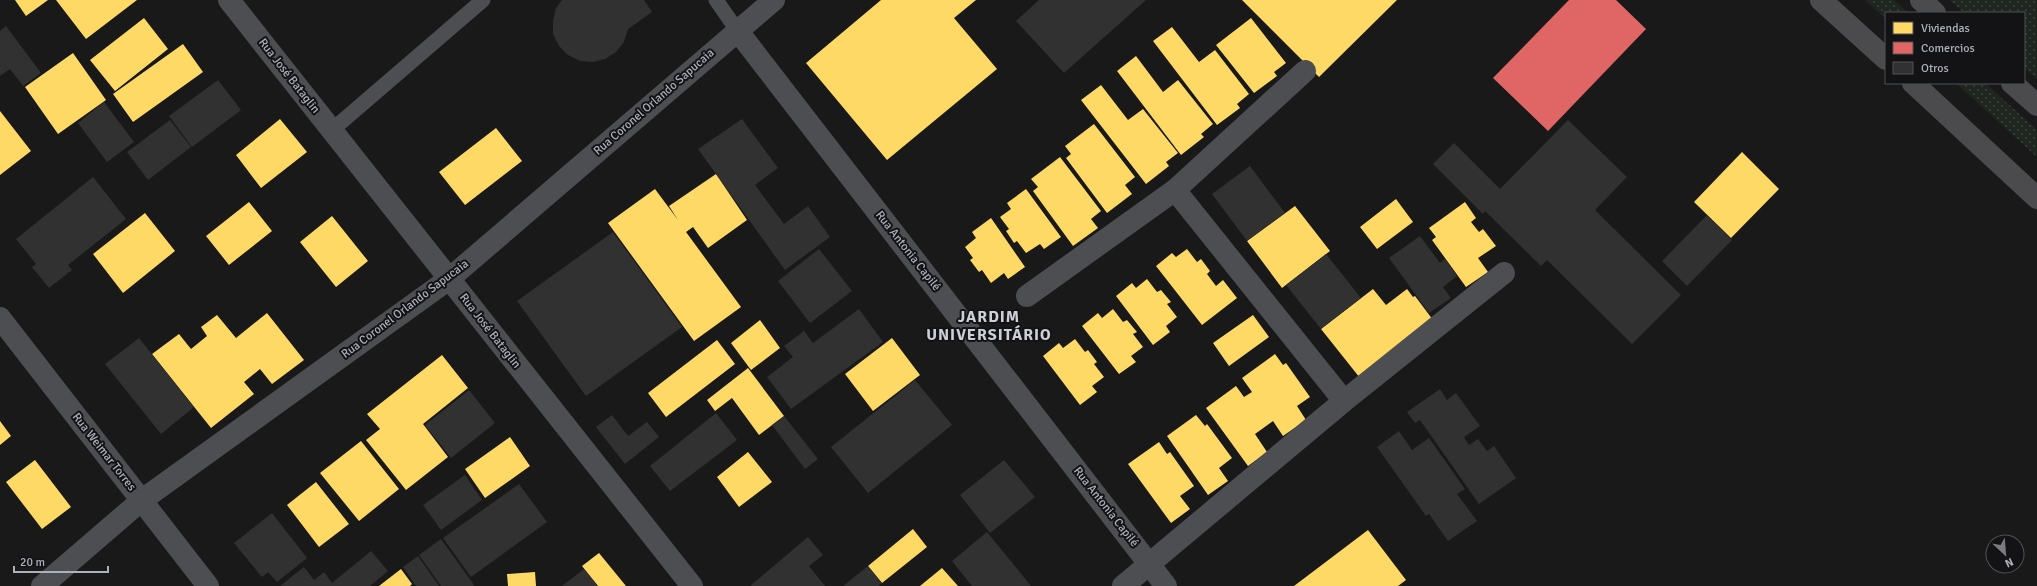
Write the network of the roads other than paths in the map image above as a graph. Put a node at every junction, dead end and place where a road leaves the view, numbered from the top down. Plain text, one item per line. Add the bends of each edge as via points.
1 (229, 0) edge
2 (482, 0) edge
3 (716, 0) edge
4 (774, 0) edge
5 (1821, 0) edge
6 (1921, 0) edge
7 (1934, 12) edge
8 (737, 30) junction
9 (1885, 58) edge
10 (1305, 71) dead end
11 (1914, 84) edge
12 (2013, 84) edge
13 (2037, 105) edge
14 (332, 130) junction
15 (1175, 190) junction
16 (2037, 198) edge
17 (1504, 274) dead end
18 (449, 279) junction
19 (1027, 296) dead end
20 (0, 318) edge
21 (1344, 401) junction
22 (142, 500) junction
23 (1150, 565) junction
24 (42, 586) edge
25 (208, 586) edge
26 (692, 586) edge
27 (1123, 586) edge
28 (1166, 586) edge

1 - 14 street, Rua José Bataglin
2 - 14 lane
3 - 8 lane
4 - 8 street, Rua Coronel Orlando Sapucaia
5 - 9 highway
6 - 7 highway
8 - 18 street, Rua Coronel Orlando Sapucaia
8 - 23 street, Rua Antonia Capilé
10 - 15 street
11 - 16 highway
12 - 13 highway
14 - 18 street, Rua José Bataglin
15 - 19 street
15 - 21 street
17 - 21 street
18 - 22 street, Rua Coronel Orlando Sapucaia
18 - 26 street, Rua José Bataglin
20 - 22 street, Rua Weimar Torres
21 - 23 street
22 - 24 street, Rua Coronel Orlando Sapucaia
22 - 25 street, Rua Weimar Torres
23 - 27 street
23 - 28 street, Rua Antonia Capilé

